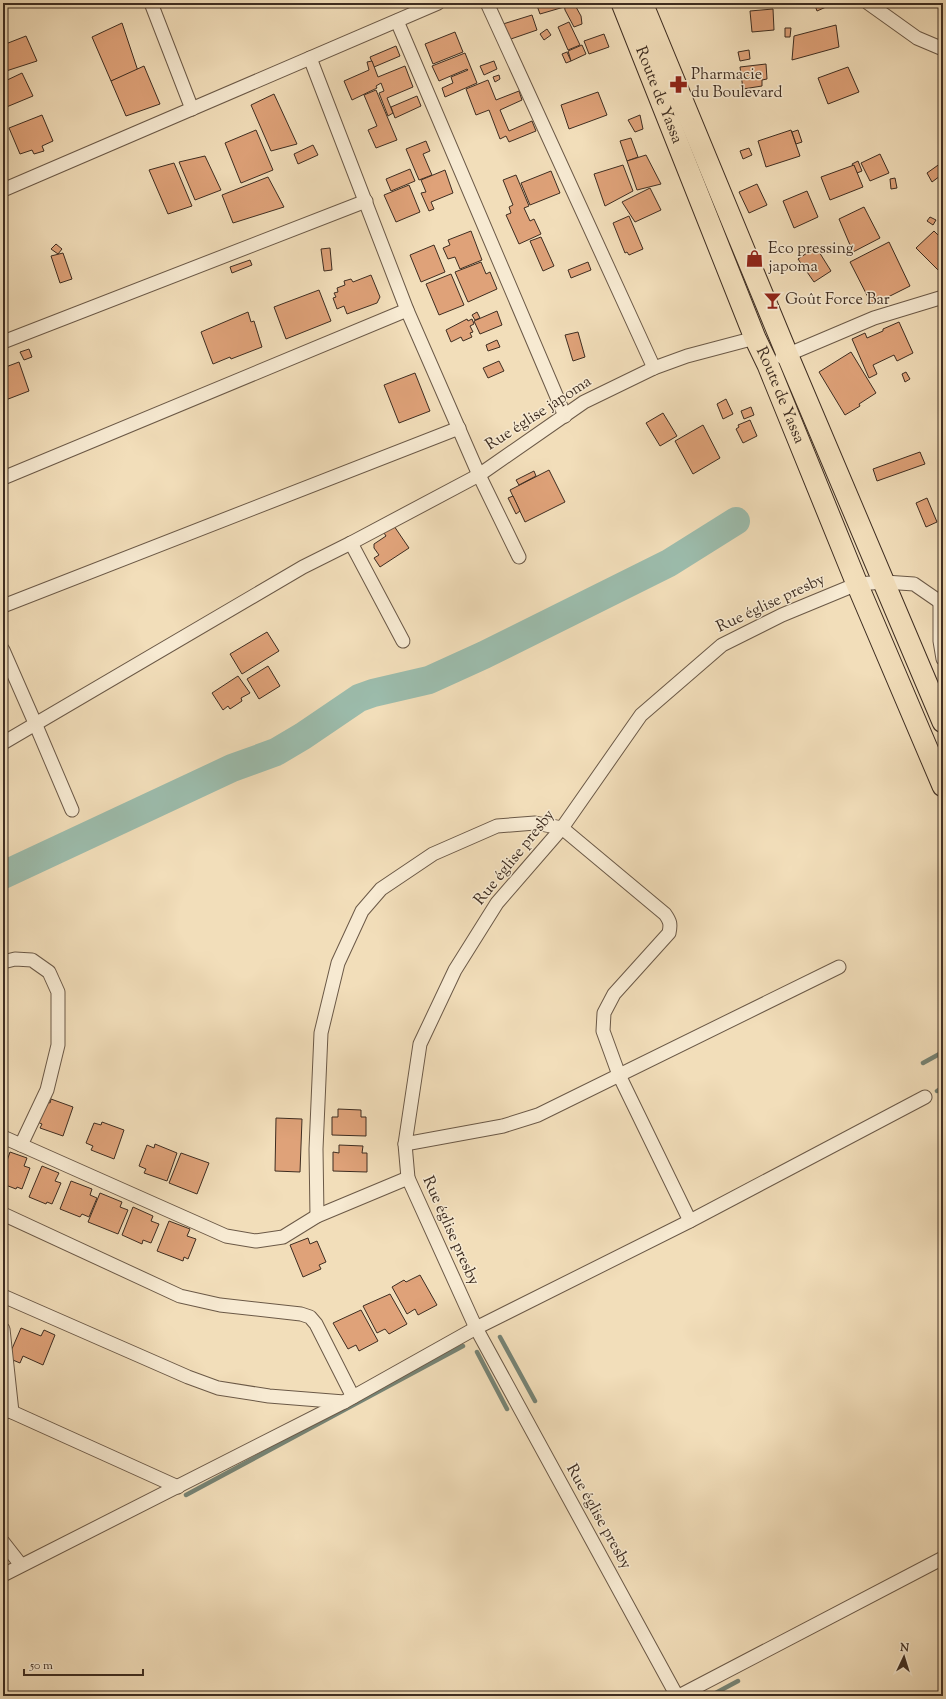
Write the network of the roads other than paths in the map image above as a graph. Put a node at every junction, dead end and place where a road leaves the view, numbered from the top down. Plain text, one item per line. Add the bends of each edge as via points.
1 (151, 3) edge
2 (438, 3) edge
3 (487, 3) edge
4 (622, 3) edge
5 (642, 3) edge
6 (868, 3) edge
7 (398, 21) junction
8 (943, 49) edge
9 (310, 58) junction
10 (192, 109) junction
11 (3, 190) edge
12 (366, 201) junction
13 (943, 297) edge
14 (406, 310) junction
15 (755, 338) junction
16 (3, 342) edge
17 (787, 354) junction
18 (768, 365) junction
19 (654, 368) junction
20 (565, 416) junction
21 (459, 428) junction
22 (479, 475) junction
23 (3, 478) edge
24 (351, 543) junction
25 (519, 557) dead end
26 (885, 582) junction
27 (857, 584) junction
28 (941, 603) edge
29 (3, 606) edge
30 (403, 641) dead end
31 (3, 650) edge
32 (943, 659) edge
33 (943, 722) edge
34 (35, 723) junction
35 (3, 743) edge
36 (943, 786) edge
37 (72, 810) dead end
38 (562, 828) junction
39 (3, 962) edge
40 (839, 967) dead end
41 (619, 1075) junction
42 (926, 1097) dead end
43 (3, 1137) edge
44 (405, 1144) junction
45 (22, 1145) junction
46 (408, 1178) junction
47 (3, 1214) edge
48 (317, 1216) junction
49 (690, 1221) junction
50 (3, 1296) edge
51 (476, 1328) junction
52 (3, 1329) edge
53 (348, 1400) junction
54 (8, 1411) edge
55 (178, 1487) junction
56 (3, 1542) edge
57 (943, 1558) edge
58 (21, 1565) junction
59 (3, 1575) edge
60 (678, 1696) edge

1 - 10 street
2 - 7 street
3 - 19 street
4 - 15 main road, Route de Yassa
5 - 17 main road, Route de Yassa
6 - 8 street via 917,38
7 - 9 street
7 - 20 street
9 - 10 street
9 - 12 street
10 - 11 street
12 - 14 street
12 - 16 street
13 - 17 street via 874,318
14 - 21 street
14 - 23 street
15 - 18 main road, Route de Yassa
15 - 19 street, Rue église japoma via 687,356
17 - 18 street
17 - 26 main road, Route de Yassa
18 - 27 main road, Route de Yassa
19 - 20 street, Rue église japoma via 584,402
20 - 22 street, Rue église japoma
21 - 22 street
21 - 29 street
22 - 24 street, Rue église japoma
22 - 25 street
24 - 30 street
24 - 34 street, Rue église japoma via 302,567
26 - 27 street, Rue église presby
26 - 28 street, Rue église presby via 914,584
26 - 33 main road, Route de Yassa
27 - 36 main road, Route de Yassa
27 - 38 street, Rue église presby via 782,615 722,645 641,715
28 - 32 street via 940,641
31 - 34 street
34 - 35 street, Rue église japoma
34 - 37 street
38 - 41 street via 670,920 669,933 614,994 604,1013 603,1031
38 - 44 street, Rue église presby via 497,904 455,970 420,1044
38 - 48 street via 535,823 497,826 433,854 381,889 362,911 338,963 321,1033 316,1149
39 - 45 street via 15,959 32,960 49,972 58,992 58,1045 47,1090
40 - 41 street
41 - 44 street via 538,1115 503,1126
41 - 49 street
42 - 49 street
43 - 45 street
44 - 46 street, Rue église presby
45 - 48 street via 226,1236 256,1241 283,1237
46 - 48 street
46 - 51 street, Rue église presby
47 - 53 street via 180,1296 220,1305 310,1317 316,1324
49 - 51 street
50 - 53 street via 218,1388 269,1396
51 - 53 street
51 - 60 street, Rue église presby
52 - 54 street
53 - 55 street
54 - 55 street
55 - 58 street
56 - 58 street
57 - 60 street
58 - 59 street

